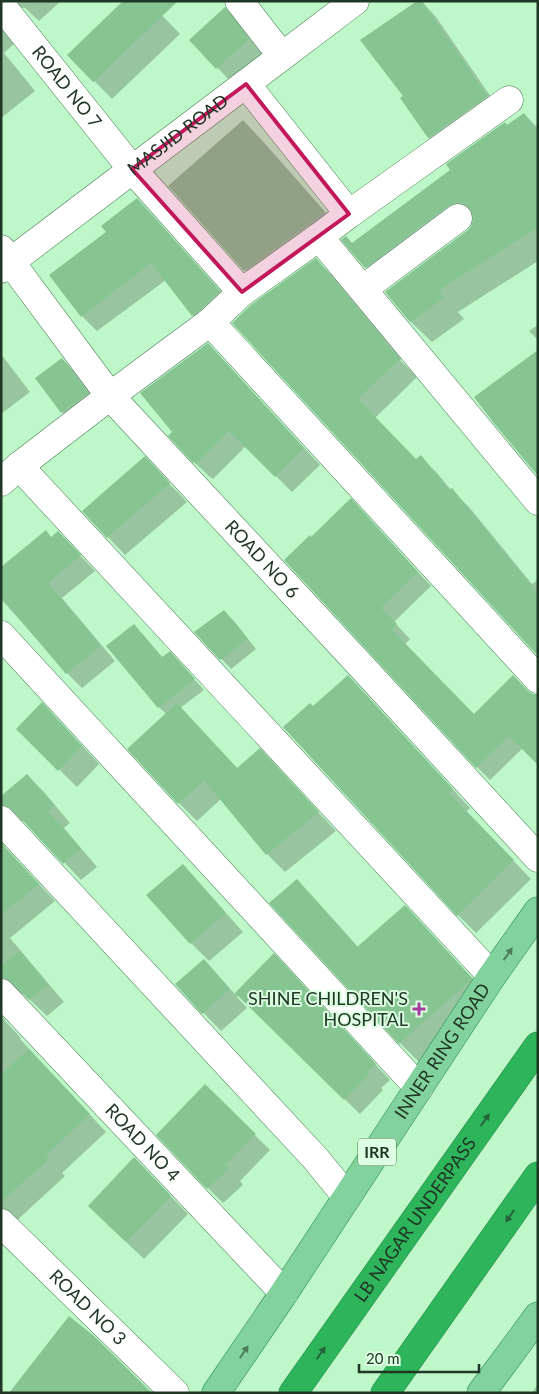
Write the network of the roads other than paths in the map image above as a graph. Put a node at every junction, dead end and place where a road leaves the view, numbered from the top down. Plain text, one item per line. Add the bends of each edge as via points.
1 (239, 1) edge
2 (355, 1) edge
3 (1, 5) edge
4 (282, 56) junction
5 (246, 84) junction
6 (509, 100) dead end
7 (132, 170) junction
8 (349, 214) junction
9 (458, 218) dead end
10 (319, 237) junction
11 (4, 260) edge
12 (363, 289) junction
13 (242, 292) junction
14 (210, 322) junction
15 (110, 396) junction
16 (10, 474) edge
17 (538, 501) edge
18 (1, 635) edge
19 (538, 679) edge
20 (1, 820) edge
21 (538, 858) edge
22 (538, 911) edge
23 (492, 976) junction
24 (1, 994) edge
25 (538, 1046) edge
26 (420, 1088) junction
27 (538, 1176) edge
28 (347, 1197) junction
29 (1, 1223) edge
30 (284, 1293) junction
31 (538, 1316) edge
32 (485, 1391) edge
33 (175, 1393) edge
34 (216, 1393) edge
35 (293, 1393) edge
36 (386, 1393) edge

1 - 4 street
2 - 4 street, MASJID ROAD
3 - 7 street, ROAD NO 7
4 - 5 street, MASJID ROAD
5 - 7 street, MASJID ROAD
5 - 8 street
6 - 8 street
7 - 11 street, MASJID ROAD
7 - 13 street, ROAD NO 7
8 - 10 street
9 - 12 street
10 - 12 street
10 - 13 street
11 - 15 street, ROAD NO 6
12 - 17 street
13 - 14 street
14 - 15 street
14 - 19 street
15 - 16 street
15 - 21 street, ROAD NO 6
16 - 23 street
18 - 26 street
20 - 28 street via 316,1158
23 -> 22 main road, INNER RING ROAD / IRR
23 - 26 main road, INNER RING ROAD / IRR
24 - 30 street, ROAD NO 4
35 -> 25 highway, LB NAGAR UNDERPASS
26 - 28 main road, INNER RING ROAD / IRR
27 -> 36 highway
28 - 30 main road, INNER RING ROAD / IRR
29 - 33 street, ROAD NO 3
34 -> 30 main road, INNER RING ROAD / IRR
31 - 32 main road

